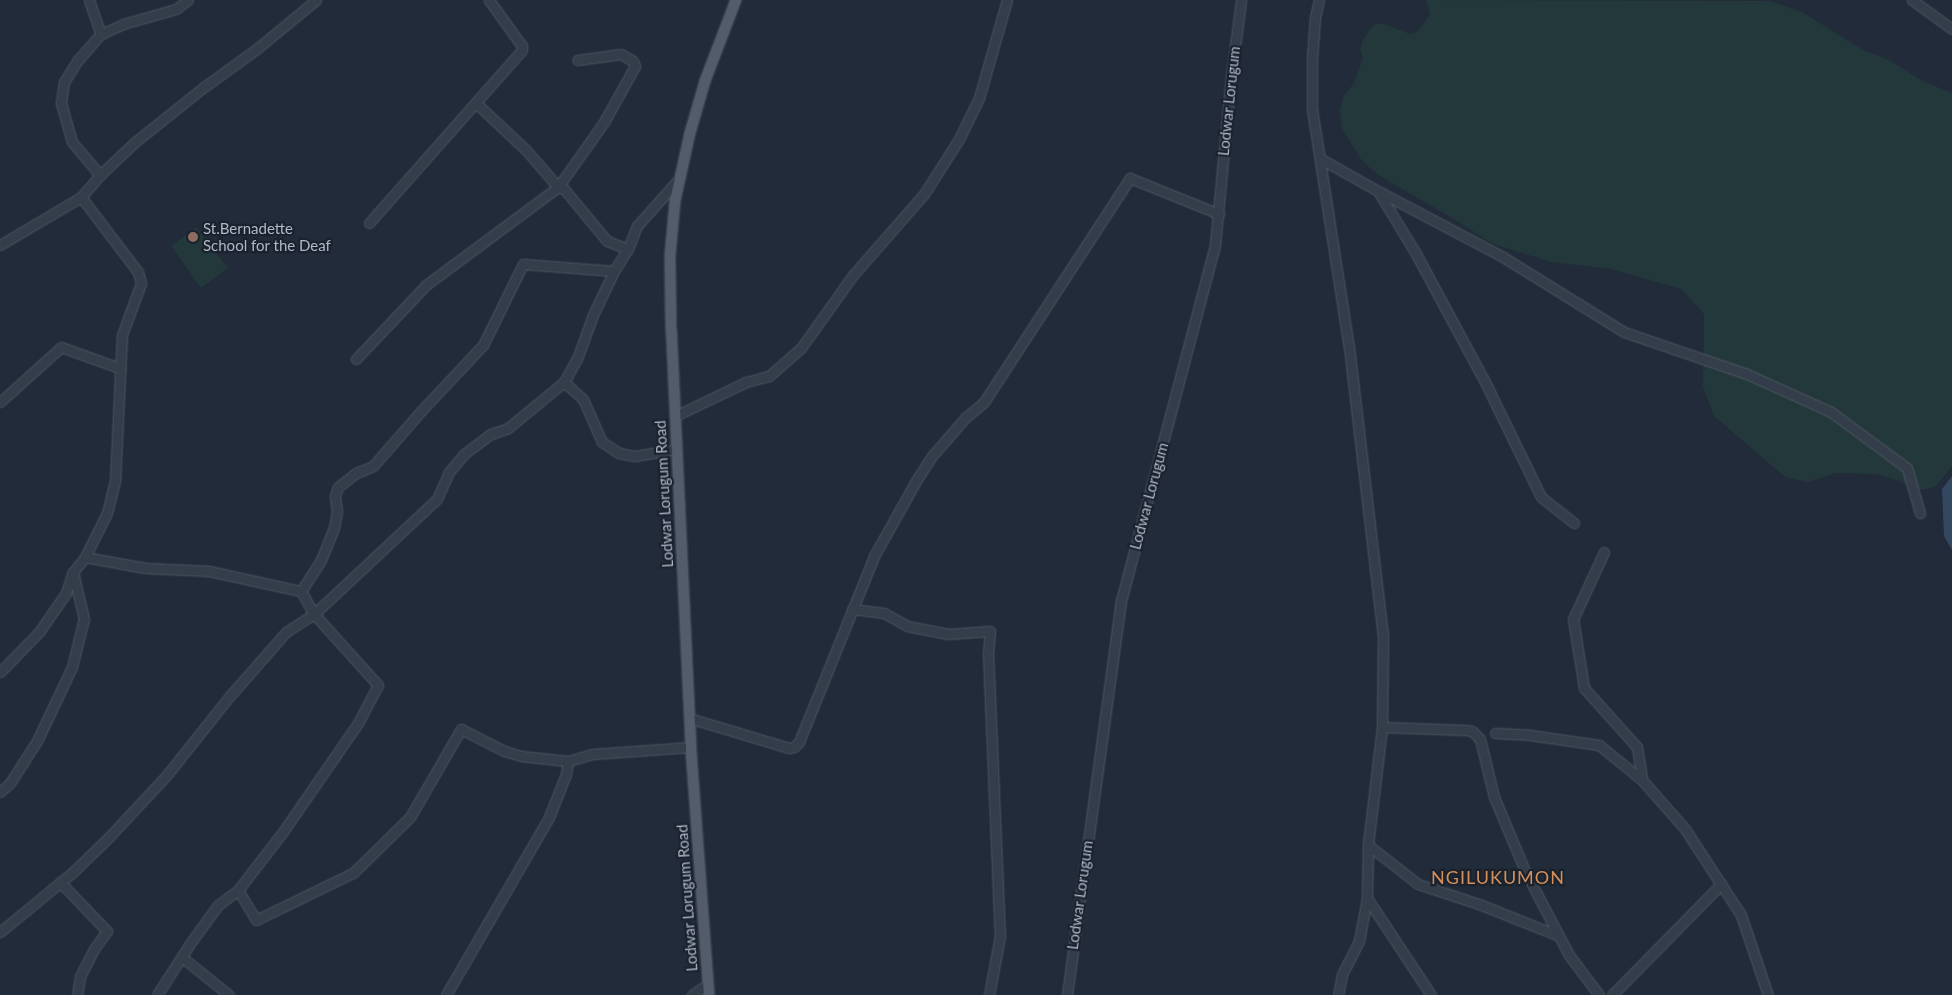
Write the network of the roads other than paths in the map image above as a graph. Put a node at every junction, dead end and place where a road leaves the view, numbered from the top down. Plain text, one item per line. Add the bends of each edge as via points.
1 (89, 0) edge
2 (188, 0) edge
3 (316, 0) edge
4 (489, 0) edge
5 (736, 0) edge
6 (1241, 0) edge
7 (1319, 0) edge
8 (1912, 0) edge
9 (1003, 1) edge
10 (1952, 29) edge
11 (101, 34) junction
12 (577, 60) dead end
13 (477, 104) junction
14 (1321, 158) junction
15 (100, 175) junction
16 (678, 180) junction
17 (558, 187) junction
18 (1378, 191) junction
19 (81, 197) junction
20 (1219, 214) junction
21 (369, 222) dead end
22 (0, 245) edge
23 (628, 250) junction
24 (614, 271) junction
25 (356, 359) dead end
26 (119, 368) junction
27 (564, 382) junction
28 (0, 402) edge
29 (675, 416) junction
30 (677, 449) junction
31 (1920, 512) dead end
32 (1574, 523) dead end
33 (1604, 552) dead end
34 (84, 558) junction
35 (73, 572) junction
36 (300, 591) junction
37 (852, 609) junction
38 (314, 614) junction
39 (0, 672) edge
40 (689, 718) junction
41 (1382, 728) junction
42 (1495, 734) dead end
43 (691, 747) junction
44 (568, 761) junction
45 (1642, 780) junction
46 (0, 792) edge
47 (1368, 845) junction
48 (60, 882) junction
49 (1721, 884) junction
50 (238, 890) junction
51 (1366, 898) junction
52 (0, 932) edge
53 (1559, 936) junction
54 (182, 958) junction
55 (708, 984) junction
56 (77, 995) edge
57 (157, 995) edge
58 (230, 995) edge
59 (446, 995) edge
60 (692, 995) edge
61 (709, 995) edge
62 (989, 995) edge
63 (1066, 995) edge
64 (1338, 995) edge
65 (1431, 995) edge
66 (1599, 995) edge
67 (1612, 995) edge
68 (1768, 995) edge

1 - 11 street
2 - 11 street via 176,9 123,24
3 - 15 street via 136,142
4 - 13 street via 522,50
5 - 16 main road, Lodwar Lorugum Road via 702,89
6 - 20 street, Lodwar Lorugum
7 - 14 street via 1311,81 1312,109
8 - 10 street
9 - 29 street via 979,98 959,138 924,194 854,275 801,348 769,376 746,382
11 - 15 street via 64,82 61,103 72,142
12 - 17 street via 621,54 635,66 604,122
13 - 17 street via 526,150
13 - 21 street
14 - 18 street
14 - 41 street via 1349,347 1377,574 1383,635
15 - 19 street
16 - 23 street via 637,226
16 - 29 main road, Lodwar Lorugum Road via 670,256
17 - 23 street via 607,241
17 - 25 street via 426,286
18 - 31 street via 1503,257 1624,332 1747,374 1831,412 1906,468
18 - 32 street via 1484,380 1540,496
19 - 22 street
19 - 26 street via 138,272 141,283 122,335
20 - 37 street via 1130,178 984,402 965,418 917,479 874,556
20 - 63 street, Lodwar Lorugum via 1209,277 1121,602
23 - 24 street
24 - 27 street
24 - 36 street via 523,264 483,345 373,466 356,473 338,487 334,528 321,560
26 - 28 street via 61,347
26 - 34 street via 115,482 107,513
27 - 30 street via 583,399 602,442 608,446 635,456
27 - 38 street via 508,428 491,434 464,454 449,472 436,499
29 - 30 main road, Lodwar Lorugum Road
30 - 40 main road, Lodwar Lorugum Road
33 - 45 street via 1573,619 1584,688 1637,748
34 - 35 street
34 - 36 street via 145,568 209,571
35 - 39 street via 66,593 39,632
35 - 46 street via 84,619 72,666 38,741 10,783
36 - 38 street
37 - 40 street via 799,742 794,747
37 - 62 street via 884,613 906,626 948,634 990,631 988,652 1000,936
38 - 48 street via 286,632 166,776 110,836
38 - 50 street via 378,685 358,723
40 - 43 main road, Lodwar Lorugum Road
41 - 47 street
41 - 53 street via 1466,730 1480,739 1494,797 1526,873
42 - 45 street via 1530,735 1599,745
43 - 44 street via 593,754
43 - 55 main road, Lodwar Lorugum Road
44 - 50 street via 521,756 461,730 410,817 353,873 256,920
44 - 59 street via 549,817
45 - 49 street via 1685,829
47 - 51 street
47 - 53 street via 1418,884
48 - 52 street
48 - 56 street via 107,931 80,977
49 - 67 street
49 - 68 street via 1741,915
50 - 54 street via 218,905
51 - 64 street via 1359,941 1342,975
51 - 65 street
53 - 66 street
54 - 57 street
54 - 58 street
55 - 60 street
55 - 61 main road, Lodwar Lorugum Road

